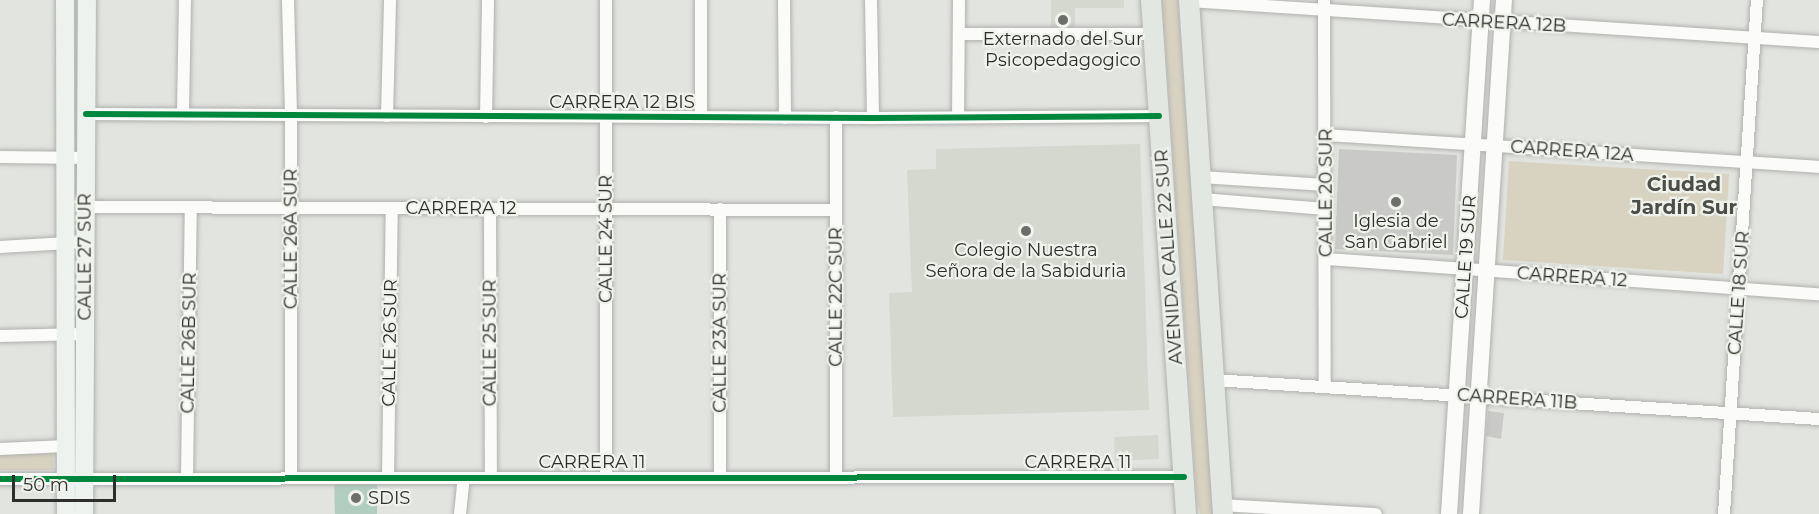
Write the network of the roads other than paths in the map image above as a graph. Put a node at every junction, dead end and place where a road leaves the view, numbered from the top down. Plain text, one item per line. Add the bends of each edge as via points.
1 (65, 0) edge
2 (87, 0) edge
3 (185, 0) edge
4 (288, 0) edge
5 (390, 0) edge
6 (488, 0) edge
7 (606, 0) edge
8 (701, 0) edge
9 (784, 0) edge
10 (871, 0) edge
11 (959, 0) edge
12 (1151, 0) edge
13 (1482, 0) edge
14 (1504, 0) edge
15 (1757, 0) edge
16 (1189, 1) edge
17 (1324, 5) edge
18 (1481, 21) junction
19 (1502, 22) junction
20 (959, 34) junction
21 (1154, 34) junction
22 (1755, 38) junction
23 (1819, 42) edge
24 (183, 113) junction
25 (86, 114) junction
26 (291, 115) junction
27 (387, 116) junction
28 (1159, 116) junction
29 (486, 117) junction
30 (606, 117) junction
31 (701, 117) junction
32 (836, 117) junction
33 (958, 117) junction
34 (785, 118) junction
35 (873, 118) junction
36 (1326, 135) junction
37 (1473, 145) junction
38 (1494, 146) junction
39 (0, 157) edge
40 (65, 158) junction
41 (86, 158) junction
42 (1747, 162) junction
43 (1819, 167) edge
44 (1201, 177) junction
45 (1326, 185) junction
46 (1202, 199) junction
47 (86, 207) junction
48 (191, 207) junction
49 (291, 208) junction
50 (392, 208) junction
51 (490, 208) junction
52 (606, 209) junction
53 (720, 209) junction
54 (1326, 209) junction
55 (836, 210) junction
56 (85, 242) junction
57 (65, 243) junction
58 (0, 247) edge
59 (1326, 259) junction
60 (1465, 269) junction
61 (1486, 271) junction
62 (1739, 289) junction
63 (1819, 294) edge
64 (85, 334) junction
65 (65, 335) junction
66 (0, 336) edge
67 (1214, 380) junction
68 (1325, 386) junction
69 (1457, 394) junction
70 (1478, 396) junction
71 (1731, 413) junction
72 (1819, 419) edge
73 (66, 446) junction
74 (0, 449) edge
75 (291, 477) junction
76 (464, 477) junction
77 (491, 477) junction
78 (606, 477) junction
79 (720, 477) junction
80 (836, 477) junction
81 (1184, 477) junction
82 (75, 478) junction
83 (188, 478) junction
84 (388, 478) junction
85 (0, 479) edge
86 (1223, 510) edge
87 (66, 514) edge
88 (84, 514) edge
89 (460, 514) edge
90 (1186, 514) edge
91 (1376, 514) edge
92 (1449, 514) edge
93 (1471, 514) edge
94 (1724, 514) edge

1 - 40 main road, CALLE 27 SUR
2 - 25 main road, CALLE 27 SUR
3 - 24 street
4 - 26 street, CALLE 26A SUR
5 - 27 street
6 - 29 street
7 - 30 street, CALLE 24 SUR
8 - 31 street
9 - 34 street
10 - 35 street
11 - 20 street
12 - 21 main road, AVENIDA CALLE 22 SUR
13 - 18 street, CALLE 19 SUR
14 - 19 street, CALLE 19 SUR
15 - 22 street, CALLE 18 SUR
16 - 17 street, CARRERA 12B
16 - 44 main road, AVENIDA CALLE 22 SUR
17 - 18 street, CARRERA 12B
17 - 36 street, CALLE 20 SUR
18 - 19 street, CARRERA 12B
18 - 37 street, CALLE 19 SUR
19 - 22 street, CARRERA 12B
19 - 38 street, CALLE 19 SUR
20 - 21 street
20 - 33 street
21 - 28 main road, AVENIDA CALLE 22 SUR
22 - 23 street, CARRERA 12B
22 - 42 street, CALLE 18 SUR
24 - 25 street, CARRERA 12 BIS
24 - 26 street, CARRERA 12 BIS
25 - 41 main road, CALLE 27 SUR
26 - 27 street, CARRERA 12 BIS
26 - 49 street, CALLE 26A SUR
27 - 29 street, CARRERA 12 BIS
28 - 33 street, CARRERA 12 BIS
28 - 81 main road, AVENIDA CALLE 22 SUR
29 - 30 street, CARRERA 12 BIS
30 - 31 street, CARRERA 12 BIS
30 - 52 street, CALLE 24 SUR
31 - 34 street, CARRERA 12 BIS
32 - 34 street, CARRERA 12 BIS
32 - 35 street, CARRERA 12 BIS
32 - 55 street, CALLE 22C SUR
33 - 35 street, CARRERA 12 BIS
36 - 37 street, CARRERA 12A
36 - 45 street, CALLE 20 SUR
37 - 38 street, CARRERA 12A
37 - 60 street, CALLE 19 SUR
38 - 42 street, CARRERA 12A
38 - 61 street, CALLE 19 SUR
39 - 40 street
40 - 41 street
40 - 57 main road, CALLE 27 SUR
41 - 47 main road, CALLE 27 SUR
42 - 43 street, CARRERA 12A
42 - 62 street, CALLE 18 SUR
44 - 45 street
44 - 46 main road, AVENIDA CALLE 22 SUR
45 - 54 street, CALLE 20 SUR
46 - 54 street
46 - 67 main road, AVENIDA CALLE 22 SUR
47 - 48 street, CARRERA 12
47 - 56 main road, CALLE 27 SUR
48 - 49 street, CARRERA 12
48 - 83 street, CALLE 26B SUR
49 - 50 street, CARRERA 12
49 - 75 street, CALLE 26A SUR
50 - 51 street, CARRERA 12
50 - 84 street, CALLE 26 SUR
51 - 52 street, CARRERA 12
51 - 77 street, CALLE 25 SUR
52 - 53 street, CARRERA 12
52 - 78 street, CALLE 24 SUR
53 - 55 street, CARRERA 12
53 - 79 street, CALLE 23A SUR
54 - 59 street, CALLE 20 SUR
55 - 80 street, CALLE 22C SUR
56 - 57 street
56 - 64 main road, CALLE 27 SUR
57 - 58 street
57 - 65 main road, CALLE 27 SUR
59 - 60 street, CARRERA 12
59 - 68 street, CALLE 20 SUR
60 - 61 street, CARRERA 12
60 - 69 street, CALLE 19 SUR
61 - 62 street, CARRERA 12
61 - 70 street, CALLE 19 SUR
62 - 63 street, CARRERA 12
62 - 71 street, CALLE 18 SUR
64 - 65 street
64 - 82 main road, CALLE 27 SUR
65 - 66 street
65 - 73 main road, CALLE 27 SUR
67 - 68 street, CARRERA 11B
67 - 86 main road, AVENIDA CALLE 22 SUR
68 - 69 street, CARRERA 11B
69 - 70 street, CARRERA 11B
69 - 92 street, CALLE 19 SUR
70 - 71 street, CARRERA 11B
70 - 93 street, CALLE 19 SUR
71 - 72 street, CARRERA 11B
71 - 94 street, CALLE 18 SUR
73 - 74 street
73 - 82 main road, CALLE 27 SUR
75 - 83 street, CARRERA 11
75 - 84 street, CARRERA 11
76 - 77 street, CARRERA 11
76 - 84 street, CARRERA 11
76 - 89 street
77 - 78 street, CARRERA 11
78 - 79 street, CARRERA 11
79 - 80 street, CARRERA 11
80 - 81 street, CARRERA 11
81 - 90 main road, AVENIDA CALLE 22 SUR
82 - 83 street, CARRERA 11
82 - 85 street, CARRERA 11
82 - 87 main road, CALLE 27 SUR
82 - 88 main road, CALLE 27 SUR
86 - 91 street

